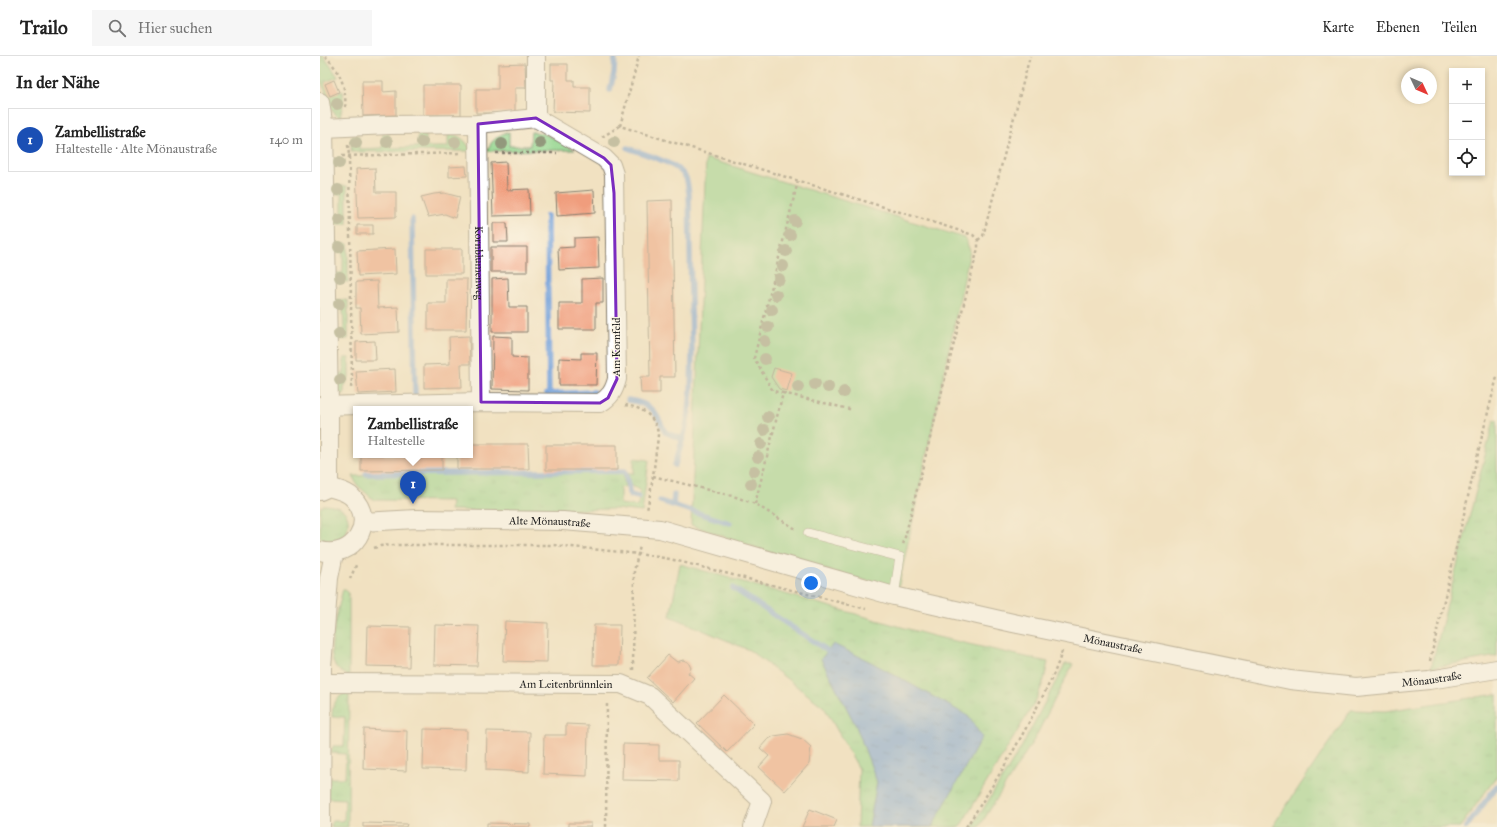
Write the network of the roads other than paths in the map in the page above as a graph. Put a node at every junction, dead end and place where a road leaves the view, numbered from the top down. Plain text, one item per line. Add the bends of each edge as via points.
1 (536, 56) edge
2 (320, 102) edge
3 (536, 118) junction
4 (478, 124) junction
5 (324, 128) junction
6 (481, 402) junction
7 (332, 406) edge
8 (325, 489) edge
9 (363, 522) junction
10 (808, 533) road end
11 (734, 551) joint
12 (327, 552) edge
13 (894, 596) junction
14 (1497, 669) edge
15 (321, 672) edge
16 (321, 827) edge
17 (753, 827) edge

1 - 3 street
2 - 5 street
3 - 4 street
3 - 6 street, Am Kornfeld via 604,158 611,165 614,174 616,379 614,389 608,398 600,403
4 - 5 street
4 - 6 street, Kornblumenweg
5 - 7 street
6 - 7 street
7 - 8 street
8 - 9 street via 345,492 352,497 360,508
9 - 11 street, Alte Mönaustraße via 416,519 563,520 660,529
9 - 12 street via 357,540 349,548
10 - 13 lane via 900,557
11 - 13 street, Mönaustraße
12 - 15 street via 329,578
13 - 14 street, Mönaustraße via 1013,624 1290,680 1356,687 1429,680
15 - 16 street
15 - 17 street, Am Leitenbrünnlein via 621,684 650,696 762,801

